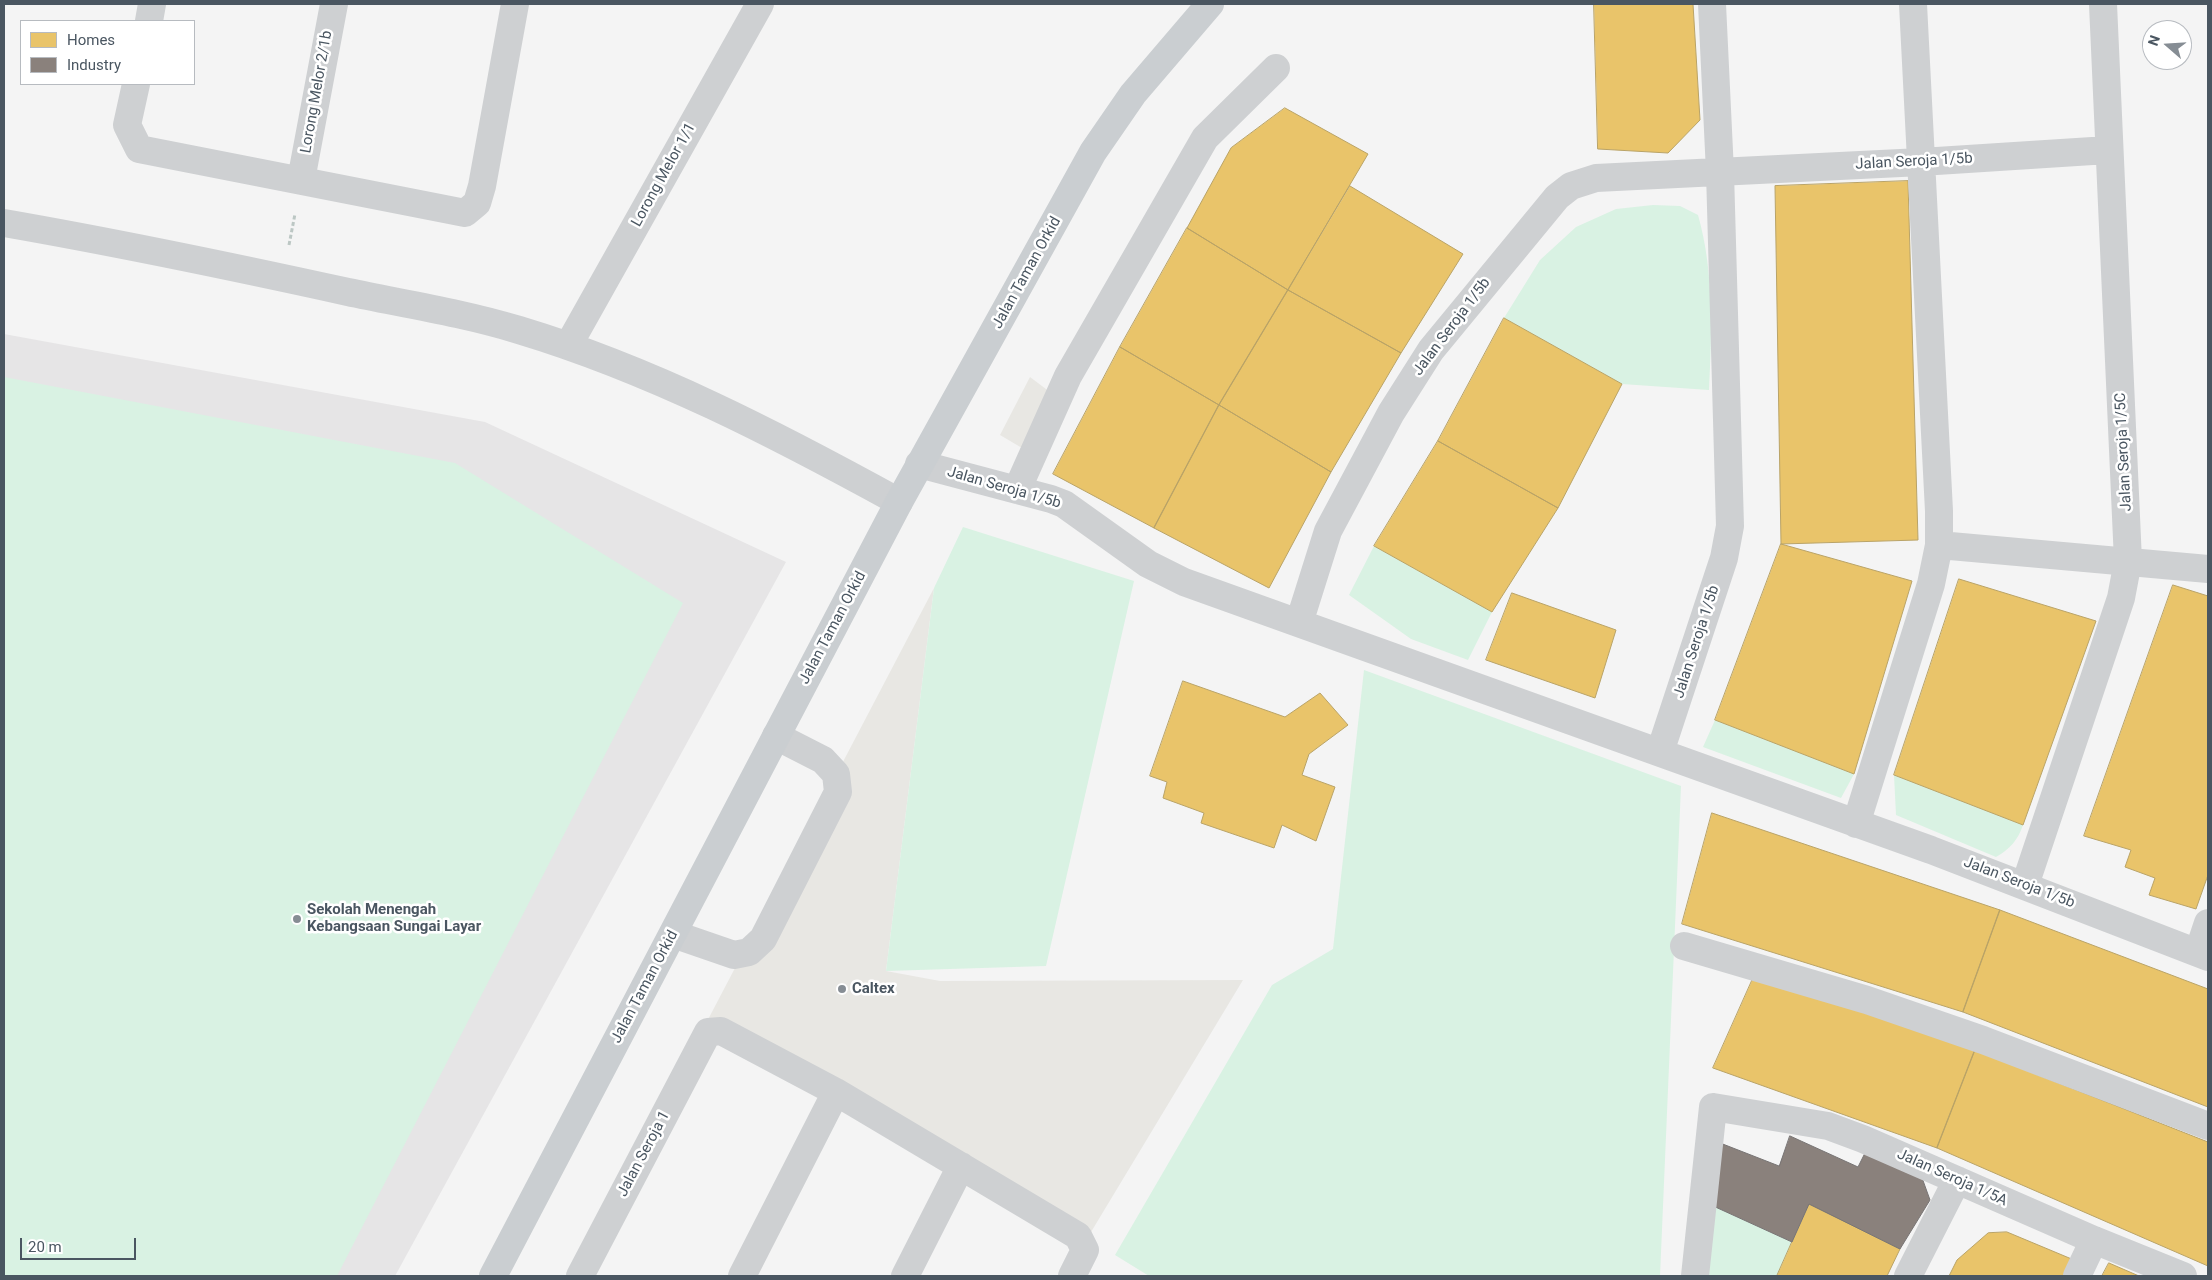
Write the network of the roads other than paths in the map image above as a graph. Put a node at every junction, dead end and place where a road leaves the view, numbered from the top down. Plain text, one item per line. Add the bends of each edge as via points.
1 (152, 4) edge
2 (334, 4) edge
3 (515, 4) edge
4 (760, 4) edge
5 (1210, 4) edge
6 (1712, 4) edge
7 (1913, 4) edge
8 (2103, 4) edge
9 (148, 20) edge
10 (1276, 68) dead end
11 (136, 85) edge
12 (2108, 150) junction
13 (1922, 162) junction
14 (1720, 172) junction
15 (301, 180) junction
16 (4, 223) edge
17 (568, 346) junction
18 (919, 464) junction
19 (1017, 490) junction
20 (899, 502) junction
21 (1939, 545) junction
22 (2128, 561) junction
23 (2208, 569) edge
24 (1299, 623) junction
25 (776, 736) junction
26 (1660, 752) junction
27 (1856, 824) junction
28 (2025, 885) junction
29 (2208, 923) edge
30 (673, 934) junction
31 (1684, 946) dead end
32 (2203, 955) edge
33 (836, 1092) junction
34 (2208, 1126) edge
35 (961, 1166) junction
36 (1958, 1180) junction
37 (2094, 1240) junction
38 (494, 1276) edge
39 (580, 1276) edge
40 (742, 1276) edge
41 (905, 1276) edge
42 (1072, 1276) edge
43 (1695, 1276) edge
44 (1908, 1276) edge
45 (2076, 1276) edge
46 (2183, 1276) edge

1 - 9 street
2 - 15 street, Lorong Melor 2/1b
3 - 15 street via 482,186 477,203 465,213
4 - 17 street, Lorong Melor 1/1
5 - 18 main road, Jalan Taman Orkid via 1133,94 1093,152
6 - 14 street, Jalan Seroja 1/5b
7 - 13 street
8 - 12 street, Jalan Seroja 1/5C
10 - 19 street via 1205,138 1068,376
11 - 15 street via 127,125 139,149
12 - 13 street, Jalan Seroja 1/5b
12 - 22 street, Jalan Seroja 1/5C
13 - 14 street, Jalan Seroja 1/5b
13 - 21 street
14 - 24 street, Jalan Seroja 1/5b via 1596,178 1571,186 1557,197 1431,350 1391,413 1328,531
14 - 26 street, Jalan Seroja 1/5b via 1730,526 1718,576
16 - 17 street via 284,278 508,327
17 - 20 street via 647,377 760,429
18 - 19 street, Jalan Seroja 1/5b
18 - 20 main road, Jalan Taman Orkid
19 - 24 street, Jalan Seroja 1/5b via 1064,504 1148,564 1177,578
20 - 25 main road, Jalan Taman Orkid
21 - 22 street
21 - 27 street via 1931,584
22 - 23 street
22 - 28 street, Jalan Seroja 1/5C via 2120,598
24 - 26 street, Jalan Seroja 1/5b
25 - 30 main road, Jalan Taman Orkid
25 - 30 street via 824,760 836,774 838,792 763,939 749,952 734,955
26 - 27 street, Jalan Seroja 1/5b
27 - 28 street, Jalan Seroja 1/5b
28 - 32 street, Jalan Seroja 1/5b
29 - 32 street
30 - 38 main road, Jalan Taman Orkid
31 - 34 street via 1885,1006
33 - 35 street
33 - 39 street, Jalan Seroja 1 via 721,1031 708,1032
33 - 40 street
35 - 41 street
35 - 42 street via 1078,1236 1086,1250
36 - 37 street, Jalan Seroja 1/5A
36 - 43 street, Jalan Seroja 1/5A via 1828,1126 1713,1107
36 - 44 street
37 - 45 street
37 - 46 street, Jalan Seroja 1/5A

